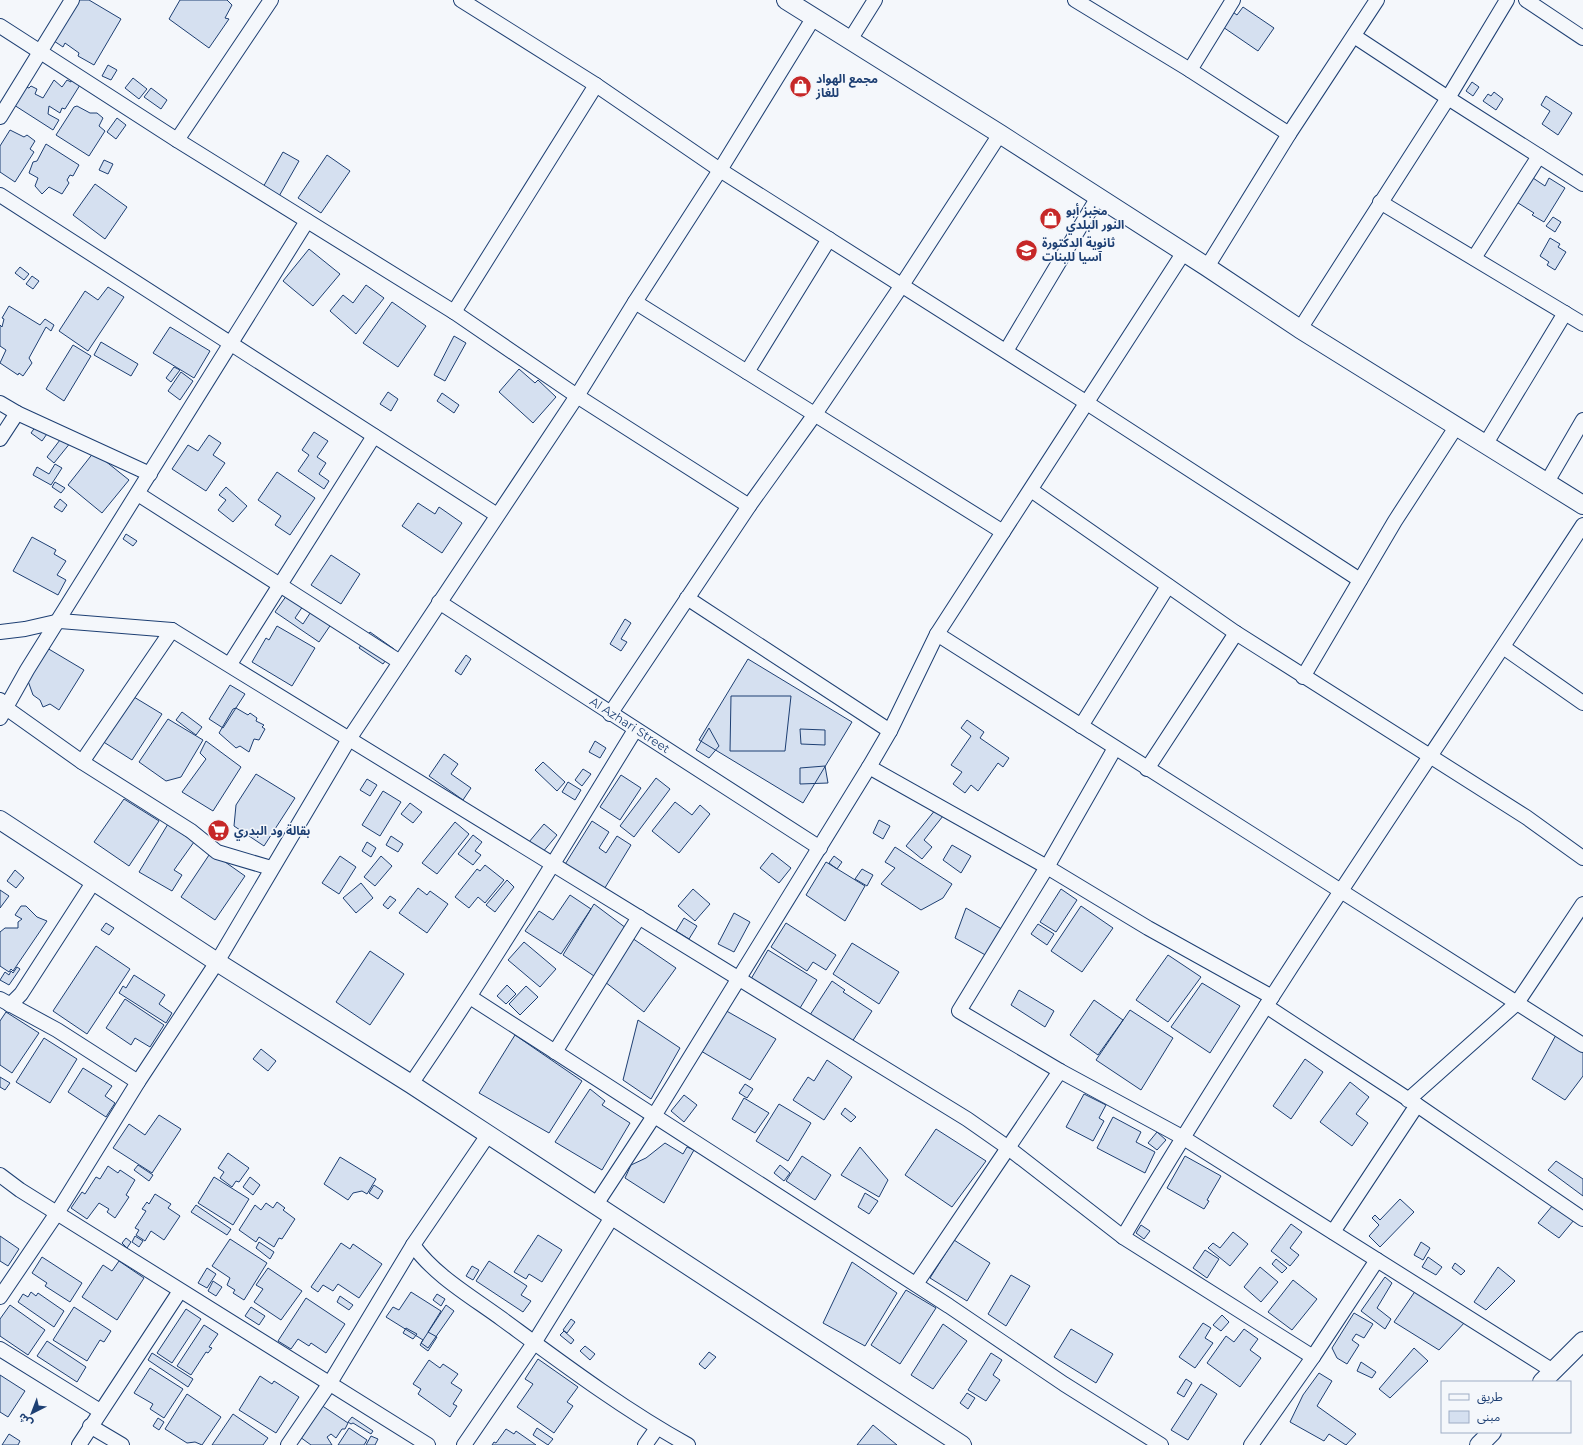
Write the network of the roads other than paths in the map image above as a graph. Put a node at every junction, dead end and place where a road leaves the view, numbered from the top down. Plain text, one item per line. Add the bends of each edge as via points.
1 (72, 0) edge
2 (271, 0) edge
3 (461, 0) edge
4 (786, 0) edge
5 (875, 0) edge
6 (1075, 0) edge
7 (1233, 0) edge
8 (1377, 0) edge
9 (1507, 0) edge
10 (1526, 0) edge
11 (814, 17) junction
12 (0, 26) edge
13 (1354, 36) junction
14 (1583, 38) edge
15 (850, 40) junction
16 (39, 52) junction
17 (1190, 70) junction
18 (596, 85) junction
19 (1448, 98) junction
20 (0, 117) edge
21 (1000, 134) junction
22 (1289, 134) junction
23 (177, 140) junction
24 (1539, 156) junction
25 (720, 170) junction
26 (1583, 184) edge
27 (0, 195) edge
28 (1098, 197) junction
29 (1380, 202) junction
30 (307, 221) junction
31 (829, 239) junction
32 (1184, 252) junction
33 (1474, 258) junction
34 (1207, 267) junction
35 (902, 285) junction
36 (635, 302) junction
37 (454, 312) junction
38 (1565, 313) junction
39 (1583, 324) edge
40 (1300, 329) junction
41 (230, 343) junction
42 (1006, 351) junction
43 (747, 372) junction
44 (577, 396) junction
45 (1087, 402) junction
46 (0, 403) edge
47 (17, 413) junction
48 (815, 414) junction
49 (1583, 420) edge
50 (1456, 427) junction
51 (374, 436) junction
52 (0, 439) edge
53 (1485, 445) junction
54 (150, 474) junction
55 (1547, 482) junction
56 (1031, 490) junction
57 (138, 494) junction
58 (1583, 505) edge
59 (749, 506) junction
60 (497, 515) junction
61 (1583, 525) edge
62 (1003, 532) junction
63 (1360, 580) junction
64 (280, 585) junction
65 (1168, 586) junction
66 (687, 598) junction
67 (439, 602) junction
68 (60, 621) junction
69 (172, 630) junction
70 (0, 632) edge
71 (1236, 633) junction
72 (937, 634) junction
73 (1504, 647) junction
74 (400, 662) junction
75 (230, 664) junction
76 (1303, 678) junction
77 (1583, 703) edge
78 (2, 708) edge
79 (610, 714) junction
80 (1081, 726) junction
81 (635, 730) junction
82 (890, 731) junction
83 (349, 739) junction
84 (1115, 748) junction
85 (1429, 756) junction
86 (82, 762) junction
87 (868, 767) junction
88 (1147, 769) junction
89 (0, 820) edge
90 (820, 848) junction
91 (1583, 858) edge
92 (553, 864) junction
93 (1047, 867) junction
94 (271, 868) junction
95 (94, 881) junction
96 (1341, 891) junction
97 (1583, 904) edge
98 (639, 917) junction
99 (217, 962) junction
100 (738, 979) junction
101 (470, 997) junction
102 (5, 1002) edge
103 (1269, 1002) junction
104 (1517, 1003) junction
105 (1583, 1045) edge
106 (555, 1052) junction
107 (1060, 1071) junction
108 (138, 1082) junction
109 (411, 1084) junction
110 (1412, 1102) junction
111 (654, 1116) junction
112 (488, 1135) junction
113 (1182, 1136) junction
114 (1008, 1146) junction
115 (0, 1175) edge
116 (595, 1206) junction
117 (57, 1213) junction
118 (612, 1217) junction
119 (1583, 1219) edge
120 (1333, 1232) junction
121 (1122, 1237) junction
122 (413, 1245) junction
123 (1377, 1260) junction
124 (916, 1284) junction
125 (180, 1291) junction
126 (0, 1297) edge
127 (1583, 1341) edge
128 (534, 1343) junction
129 (0, 1349) edge
130 (1313, 1357) junction
131 (1547, 1377) edge
132 (330, 1383) junction
133 (100, 1411) junction
134 (90, 1426) junction
135 (657, 1428) junction
136 (1491, 1433) edge
137 (79, 1445) edge
138 (122, 1445) edge
139 (288, 1445) edge
140 (428, 1445) edge
141 (464, 1445) edge
142 (645, 1445) edge
143 (688, 1445) edge
144 (962, 1445) edge
145 (1161, 1445) edge
146 (1251, 1445) edge
147 (1479, 1445) edge

1 - 16 street
2 - 23 street
3 - 18 street
4 - 11 street
5 - 15 street
6 - 17 street
7 - 17 street
8 - 13 street
9 - 19 street
10 - 14 street
11 - 15 street
11 - 25 street
12 - 16 street
13 - 19 street
13 - 22 street
15 - 21 street
16 - 20 street
16 - 23 street
17 - 22 street
18 - 25 street
18 - 37 street
19 - 24 street
19 - 29 street
21 - 28 street
21 - 35 street
22 - 34 street
23 - 30 street
24 - 26 street
24 - 33 street
25 - 31 street
25 - 36 street
27 - 41 street
28 - 32 street
28 - 42 street
29 - 33 street
29 - 40 street
30 - 37 street
30 - 41 street
31 - 35 street
31 - 43 street
32 - 34 street
32 - 45 street
33 - 38 street
34 - 40 street
35 - 42 street
35 - 48 street
36 - 43 street
36 - 44 street
37 - 44 street
38 - 39 street
38 - 53 street
40 - 50 street
41 - 51 street
41 - 54 street
42 - 45 street
43 - 48 street
44 - 59 street
44 - 60 street
45 - 56 street
45 - 63 street
46 - 47 street
47 - 52 street
47 - 54 street
48 - 59 street
48 - 62 street
49 - 55 street
50 - 53 street
50 - 63 street
51 - 60 street
51 - 64 street
53 - 55 street
54 - 57 street
55 - 58 street
56 - 62 street
56 - 65 street
57 - 64 street
57 - 68 street
59 - 66 street
60 - 67 street
61 - 73 street
62 - 72 street
63 - 76 street
64 - 74 street
64 - 75 street
65 - 71 street
65 - 80 street
66 - 79 street
66 - 82 street
67 - 74 street
67 - 79 street, Al Azhari Street
68 - 69 street
68 - 70 street
68 - 78 street
69 - 75 street
69 - 86 street
71 - 76 street
71 - 88 street
72 - 80 street
72 - 82 street
73 - 77 street
73 - 85 street
74 - 83 street
75 - 83 street
76 - 85 street
78 - 86 street
79 - 81 street, Al Azhari Street
80 - 84 street
81 - 90 street, Al Azhari Street
81 - 92 street
82 - 87 street
83 - 92 street
83 - 94 street
84 - 88 street
84 - 93 street
85 - 91 street via 1526,817
85 - 96 street
86 - 94 street via 192,831 217,852
87 - 90 street
87 - 93 street
88 - 96 street
89 - 95 street
90 - 100 street
92 - 98 street
92 - 101 street
93 - 103 street
93 - 107 street via 959,1011
94 - 99 street
95 - 99 street
95 - 102 street via 21,994
96 - 103 street
96 - 104 street
97 - 104 street
98 - 100 street
98 - 106 street
99 - 108 street
99 - 109 street
100 - 111 street
100 - 114 street
101 - 106 street
101 - 109 street
102 - 108 street via 56,1030
103 - 110 street
103 - 113 street
104 - 105 street
104 - 110 street
106 - 111 street
107 - 113 street
107 - 114 street
108 - 117 street
109 - 112 street
110 - 119 street
110 - 120 street
111 - 116 street
111 - 124 street
112 - 116 street
112 - 122 street
113 - 120 street
113 - 121 street
114 - 121 street
114 - 124 street
115 - 117 street
116 - 118 street
117 - 125 street
117 - 126 street
118 - 128 street
118 - 144 street
120 - 123 street
121 - 130 street
122 - 128 street via 422,1257 461,1290
122 - 132 street
123 - 130 street
123 - 131 street
124 - 145 street via 1064,1384
125 - 132 street
125 - 133 street
127 - 131 street
128 - 135 street
128 - 141 street
129 - 133 street
130 - 146 street
132 - 139 street
132 - 140 street
133 - 134 street
134 - 137 street
134 - 138 street
135 - 142 street
135 - 143 street
136 - 147 street

